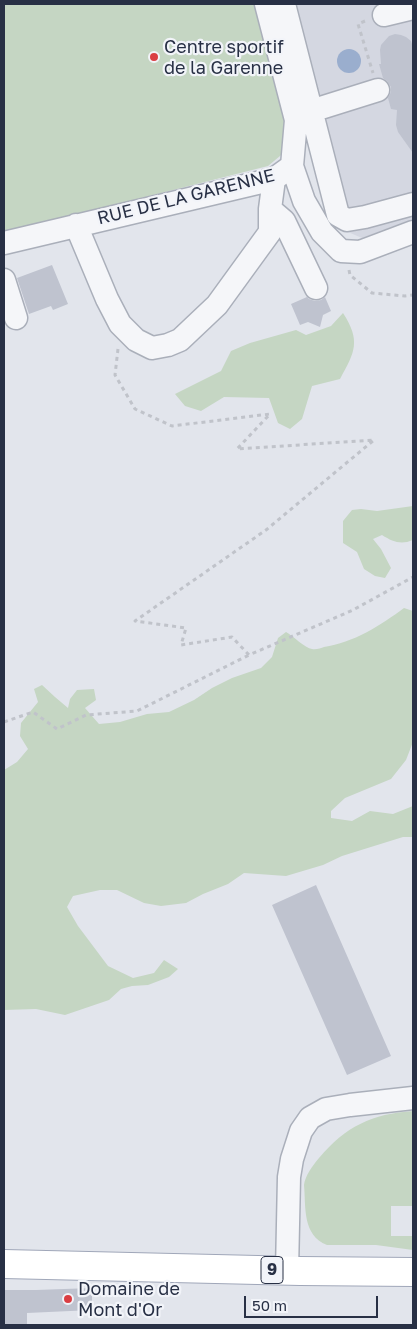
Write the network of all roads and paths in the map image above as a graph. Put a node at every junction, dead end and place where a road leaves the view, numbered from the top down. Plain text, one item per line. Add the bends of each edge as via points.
1 (266, 4) edge
2 (284, 4) edge
3 (413, 8) edge
4 (384, 15) joint
5 (378, 90) joint
6 (311, 111) junction
7 (292, 166) junction
8 (274, 179) junction
9 (413, 204) edge
10 (270, 209) junction
11 (76, 225) junction
12 (413, 232) edge
13 (4, 243) edge
14 (344, 252) junction
15 (4, 280) edge
16 (316, 288) dead end
17 (413, 295) edge
18 (16, 318) dead end
19 (120, 324) junction
20 (413, 577) edge
21 (249, 655) junction
22 (4, 722) edge
23 (413, 1098) edge
24 (4, 1264) edge
25 (287, 1271) junction
26 (413, 1272) edge

1 - 7 street, RUE DE LA GARENNE via 296,120
2 - 6 street
3 - 4 street
4 - 5 path via 358,24
5 - 6 street
6 - 9 street via 338,215 346,220
7 - 8 street, RUE DE LA GARENNE
7 - 14 street via 304,201 322,232
8 - 10 street
8 - 11 street, RUE DE LA GARENNE
10 - 16 street via 284,221
10 - 19 street via 270,232 216,305 180,340 152,348 136,340
11 - 13 street, RUE DE LA GARENNE
11 - 19 street
12 - 14 street via 360,252
14 - 17 path via 350,275 372,293
15 - 18 street
19 - 21 path via 115,375 135,409 172,426 270,414 237,450 374,440 266,530 136,620 186,628 180,645 232,637
20 - 21 path via 353,610
21 - 22 path via 137,711 86,715 57,729 33,712
23 - 25 street via 326,1109 310,1118 301,1131 289,1177
24 - 25 main road, 9
25 - 26 main road, 9

